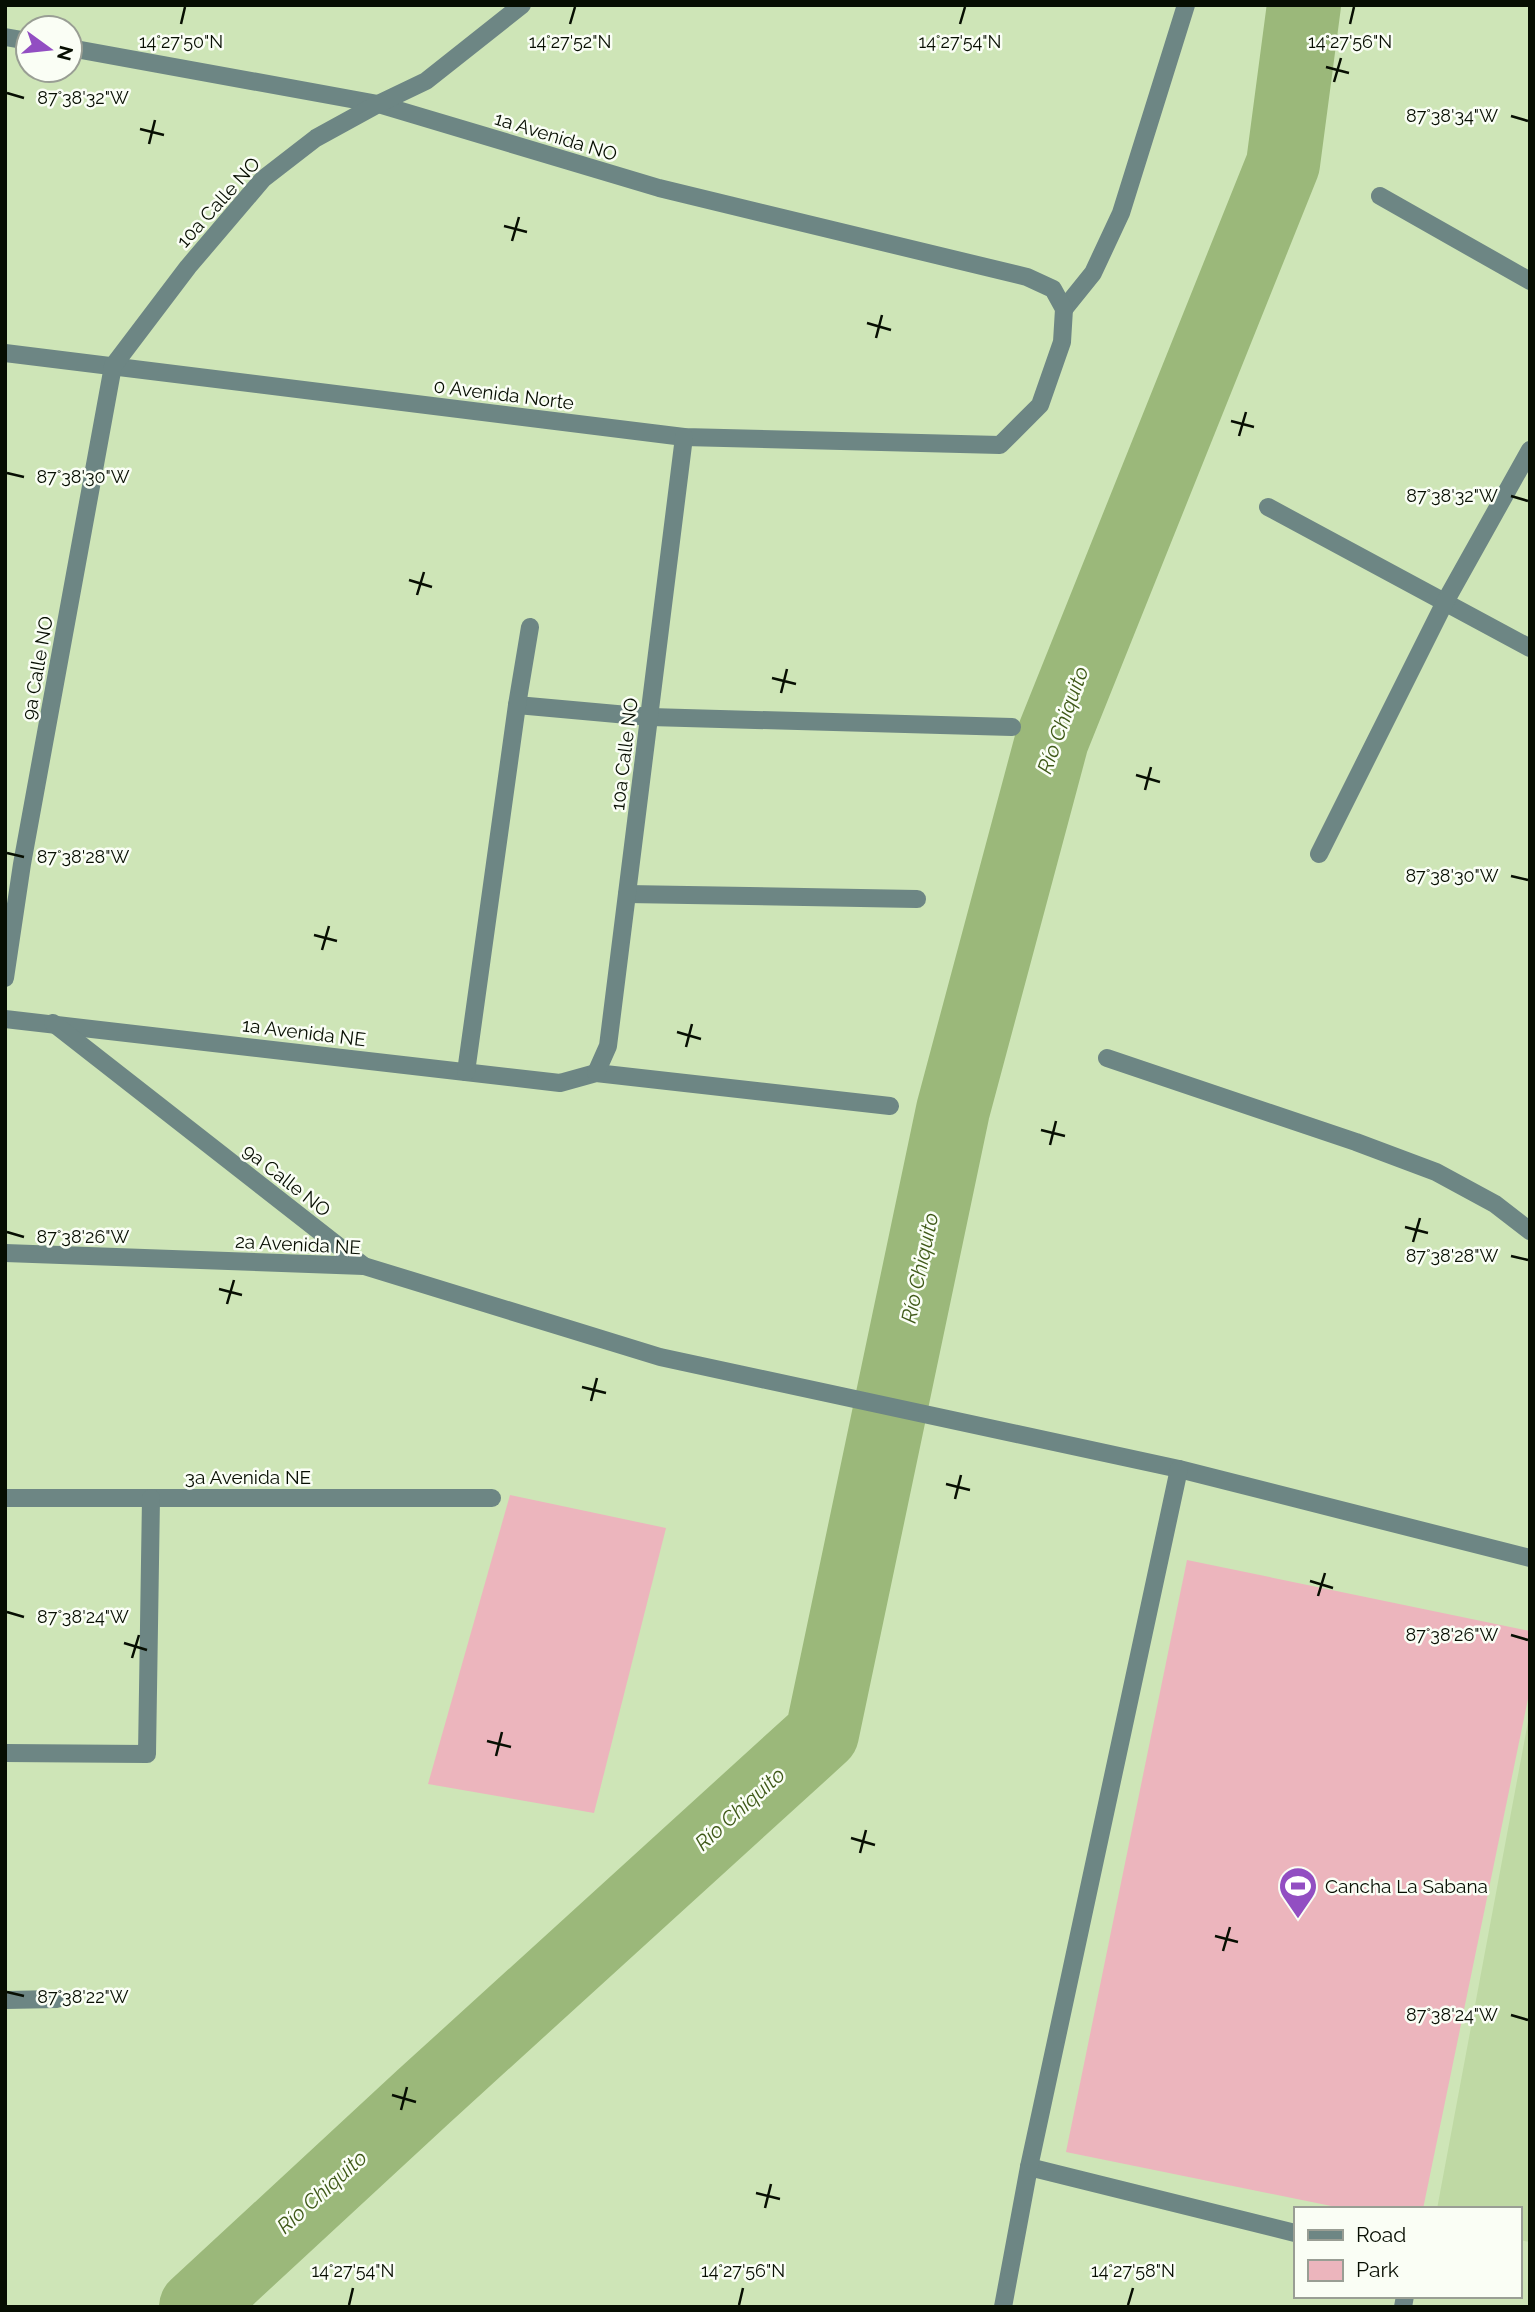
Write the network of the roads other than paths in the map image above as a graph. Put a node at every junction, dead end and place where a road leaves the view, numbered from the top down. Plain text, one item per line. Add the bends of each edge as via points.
1 (522, 5) edge
2 (1186, 5) edge
3 (84, 51) edge
4 (377, 104) junction
5 (1380, 196) dead end
6 (1530, 281) edge
7 (1064, 309) junction
8 (5, 353) edge
9 (113, 366) junction
10 (684, 437) junction
11 (1530, 450) edge
12 (1268, 507) dead end
13 (1445, 602) junction
14 (530, 627) dead end
15 (1530, 648) edge
16 (517, 705) junction
17 (650, 717) junction
18 (1012, 727) dead end
19 (1319, 854) dead end
20 (627, 894) junction
21 (917, 899) dead end
22 (5, 978) edge
23 (5, 1018) edge
24 (53, 1023) junction
25 (1107, 1058) dead end
26 (466, 1072) junction
27 (596, 1073) junction
28 (890, 1106) dead end
29 (1530, 1231) edge
30 (5, 1253) edge
31 (363, 1266) junction
32 (1179, 1469) junction
33 (5, 1498) edge
34 (151, 1498) junction
35 (492, 1498) dead end
36 (1530, 1558) edge
37 (5, 1753) edge
38 (57, 1999) dead end
39 (5, 2000) edge
40 (1028, 2167) junction
41 (1294, 2233) edge
42 (1003, 2307) edge

1 - 4 street, 10a Calle NO via 426,81
2 - 7 street via 1121,213 1093,273
3 - 4 street, 1a Avenida NO
4 - 7 street, 1a Avenida NO via 659,188 1027,277 1053,289
4 - 9 street, 10a Calle NO via 316,138 263,179
5 - 6 street
7 - 10 street, 0 Avenida Norte via 1062,342 1040,405 1000,445
8 - 9 street, 0 Avenida Norte
9 - 10 street, 0 Avenida Norte
9 - 22 street, 9a Calle NO
10 - 17 street, 10a Calle NO
11 - 13 street
12 - 13 street
13 - 15 street
13 - 19 street
14 - 16 street
16 - 17 street
16 - 26 street
17 - 18 street
17 - 20 street, 10a Calle NO
20 - 21 street
20 - 27 street, 10a Calle NO via 608,1046
23 - 24 street, 1a Avenida NE
24 - 26 street, 1a Avenida NE
24 - 31 street, 9a Calle NO
25 - 29 street via 1436,1172 1495,1204
26 - 27 street, 1a Avenida NE via 560,1083
27 - 28 street
30 - 31 street, 2a Avenida NE
31 - 32 street, 2a Avenida NE via 660,1357
32 - 36 street, 2a Avenida NE
32 - 40 street
33 - 34 street, 3a Avenida NE
34 - 35 street, 3a Avenida NE
34 - 37 street via 147,1754
38 - 39 street
40 - 41 street
40 - 42 street

